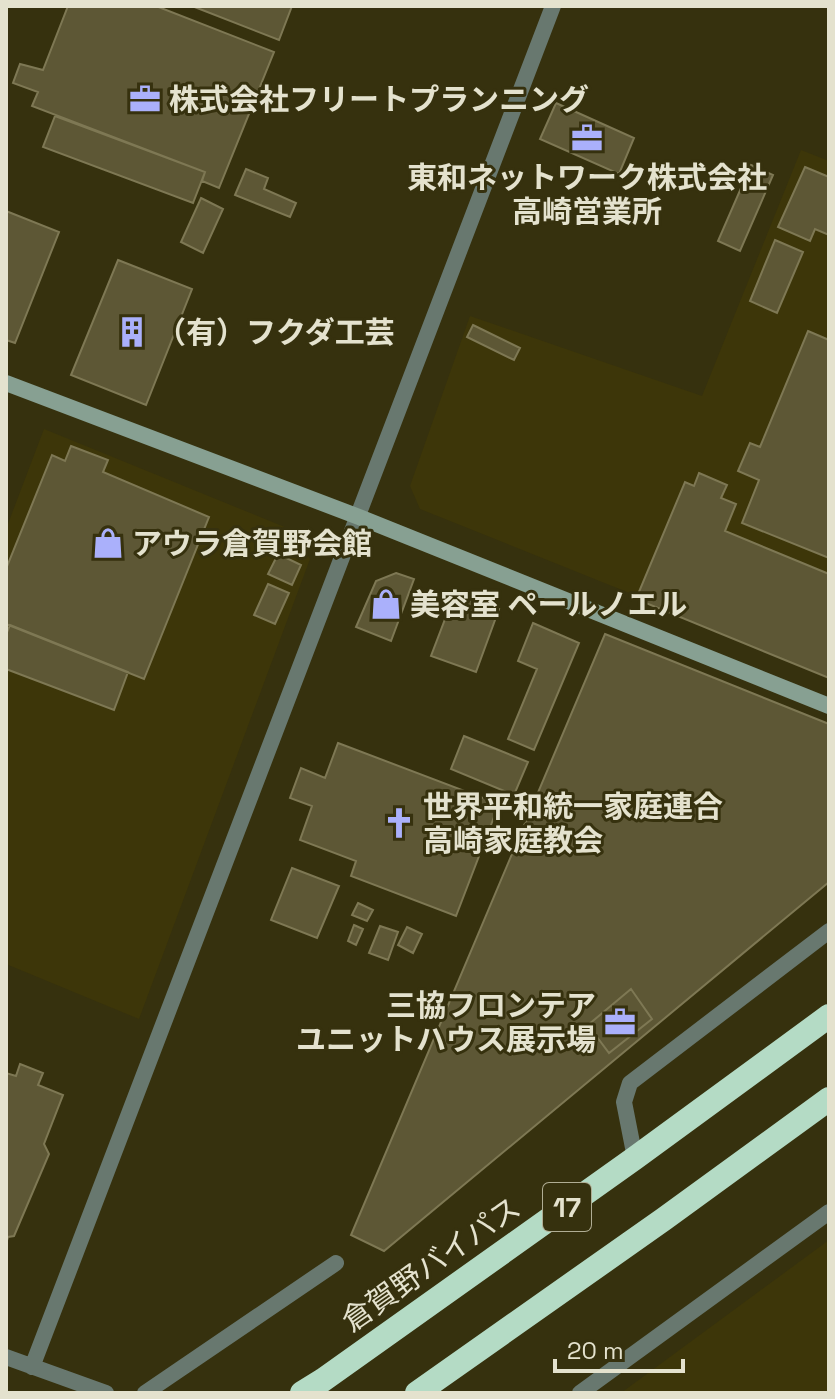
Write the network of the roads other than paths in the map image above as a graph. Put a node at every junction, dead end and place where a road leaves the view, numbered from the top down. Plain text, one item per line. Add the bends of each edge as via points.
1 (553, 6) edge
2 (6, 383) edge
3 (359, 517) junction
4 (829, 706) edge
5 (829, 931) edge
6 (829, 1016) edge
7 (829, 1099) edge
8 (635, 1158) junction
9 (829, 1212) edge
10 (336, 1263) dead end
11 (6, 1357) edge
12 (32, 1367) junction
13 (106, 1393) edge
14 (145, 1393) edge
15 (302, 1393) edge
16 (417, 1393) edge
17 (580, 1393) edge

1 - 3 street
2 - 3 street
3 - 4 street
3 - 12 street
5 - 8 street via 630,1083 624,1102
6 - 8 highway, 倉賀野バイパス / 17
7 - 16 highway, 17
8 - 15 highway, 倉賀野バイパス / 17
9 - 17 street
10 - 14 street
11 - 12 street
12 - 13 street

